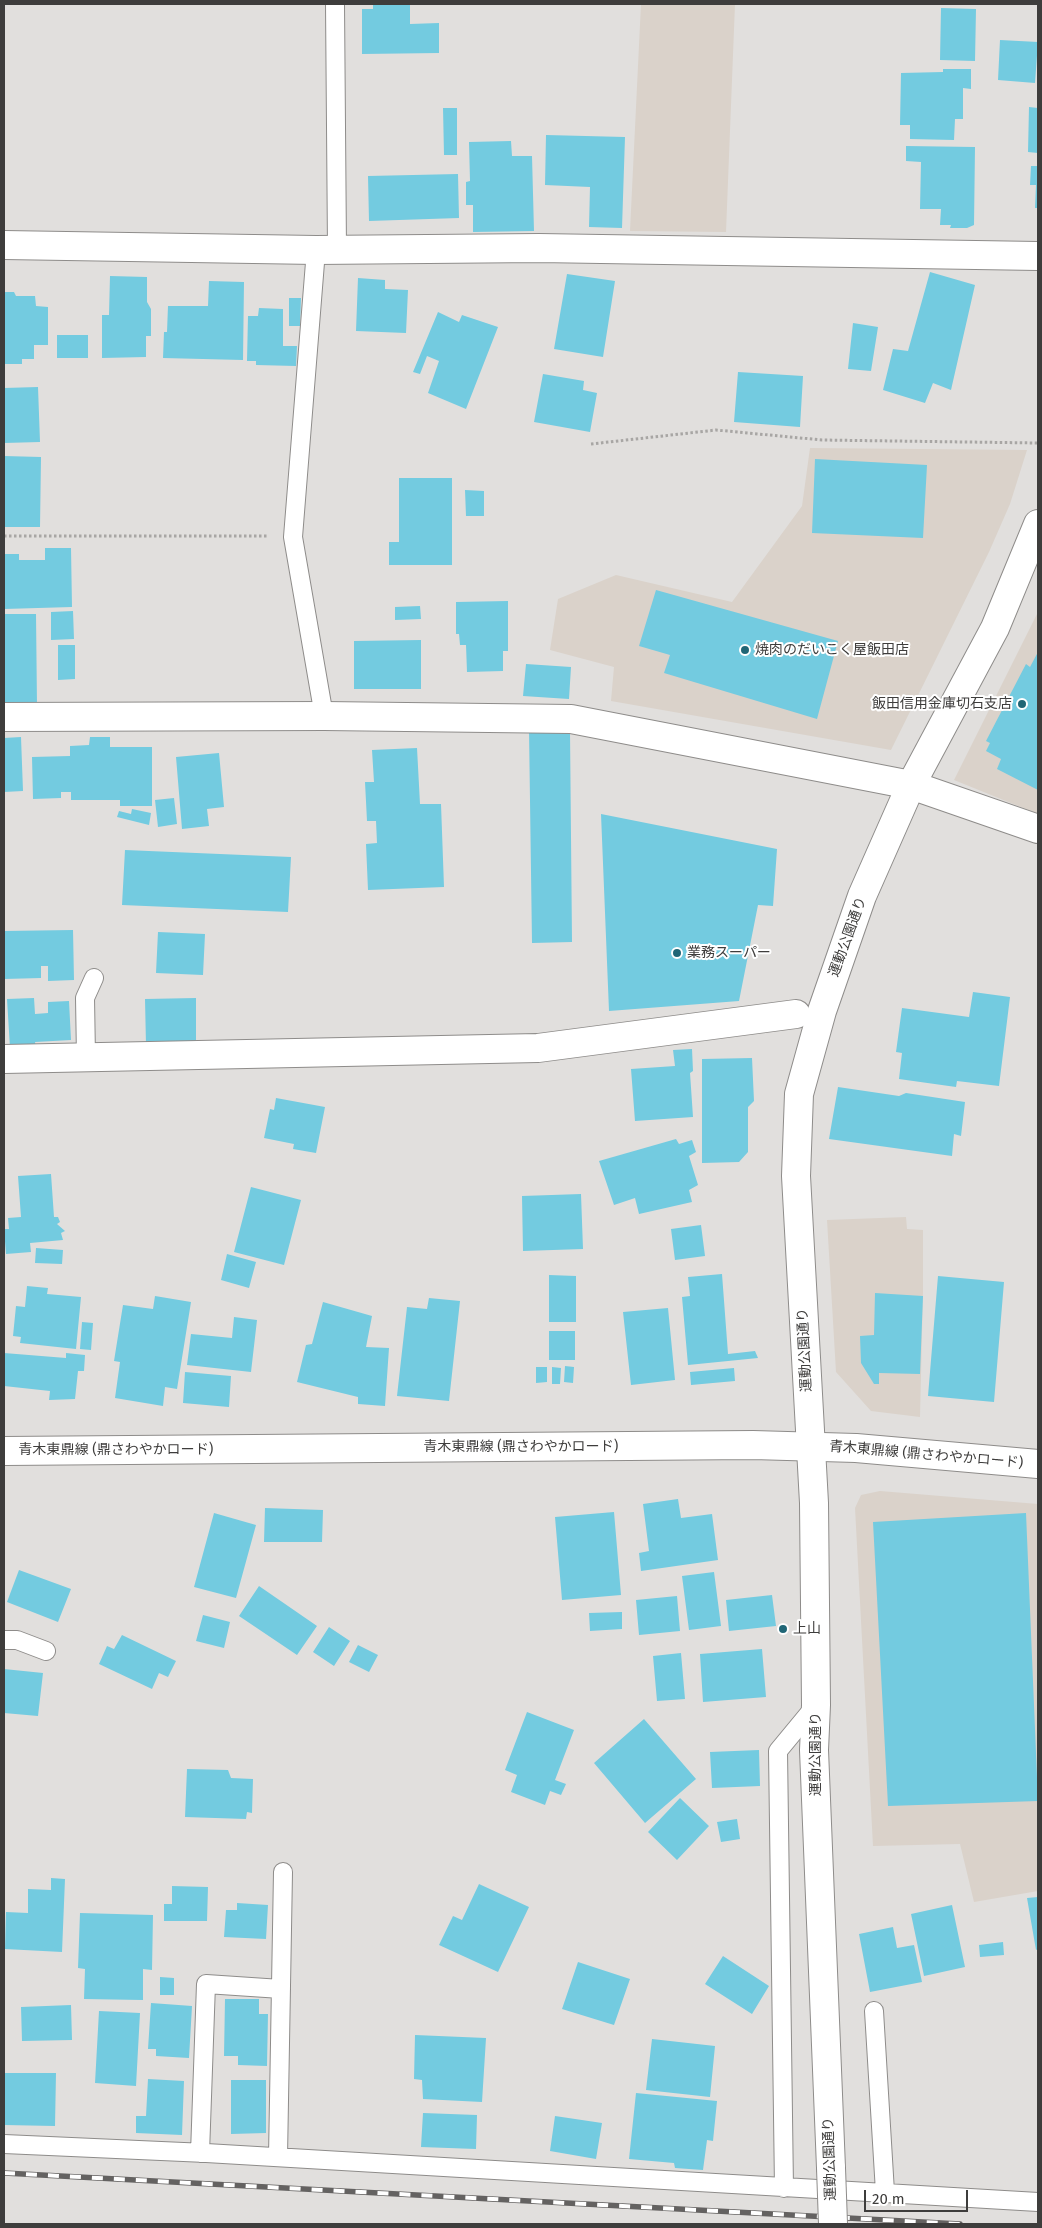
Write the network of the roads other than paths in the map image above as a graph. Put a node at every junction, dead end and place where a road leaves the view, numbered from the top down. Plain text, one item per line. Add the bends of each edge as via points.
1 (335, 4) edge
2 (4, 245) edge
3 (326, 249) junction
4 (1038, 256) edge
5 (1038, 524) edge
6 (324, 716) junction
7 (4, 717) edge
8 (911, 785) junction
9 (1038, 829) edge
10 (94, 978) dead end
11 (796, 1014) dead end
12 (86, 1057) junction
13 (4, 1059) edge
14 (810, 1446) junction
15 (4, 1451) edge
16 (1038, 1464) edge
17 (4, 1640) edge
18 (46, 1651) dead end
19 (816, 1705) junction
20 (283, 1872) dead end
21 (281, 1989) junction
22 (874, 2011) dead end
23 (4, 2144) edge
24 (200, 2152) junction
25 (278, 2157) junction
26 (784, 2188) junction
27 (885, 2192) junction
28 (1038, 2202) edge
29 (833, 2224) edge

1 - 3 lane
2 - 3 street
3 - 4 street via 539,248
3 - 6 lane via 293,536
5 - 8 street, 運動公園通り via 995,628
6 - 7 street
6 - 8 street via 571,718
8 - 9 street
8 - 14 street, 運動公園通り via 862,896 822,1011 799,1094 796,1176
10 - 12 lane via 84,998
11 - 12 street via 538,1048
12 - 13 street
14 - 15 street, 青木東鼎線 (鼎さわやかロード)
14 - 16 street, 青木東鼎線 (鼎さわやかロード)
14 - 19 street, 運動公園通り via 814,1503
17 - 18 lane via 16,1640
19 - 26 lane via 778,1751
19 - 29 street, 運動公園通り, bridge via 814,1750
20 - 21 lane
21 - 24 lane via 206,1984
21 - 25 lane
22 - 27 lane
23 - 24 lane
24 - 25 lane
25 - 26 lane
26 - 27 lane
27 - 28 lane

